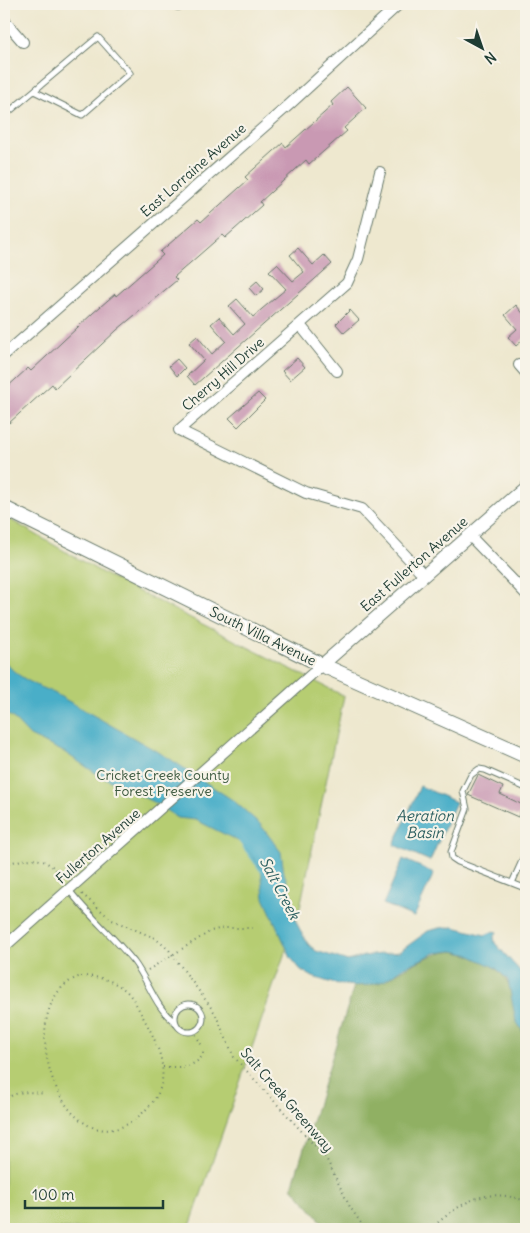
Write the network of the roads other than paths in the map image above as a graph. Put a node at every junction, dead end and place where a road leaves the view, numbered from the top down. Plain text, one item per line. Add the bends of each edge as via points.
1 (393, 6) edge
2 (4, 20) edge
3 (23, 42) dead end
4 (34, 90) junction
5 (4, 116) edge
6 (380, 172) dead end
7 (300, 325) junction
8 (4, 355) edge
9 (519, 365) dead end
10 (338, 371) dead end
11 (526, 373) edge
12 (526, 486) edge
13 (4, 508) edge
14 (470, 536) junction
15 (424, 575) junction
16 (526, 594) edge
17 (322, 665) junction
18 (526, 756) edge
19 (526, 788) edge
20 (526, 852) edge
21 (512, 883) junction
22 (526, 887) edge
23 (71, 888) junction
24 (4, 946) edge
25 (176, 1023) junction

1 - 8 street, East Lorraine Avenue via 297,98
2 - 3 street
4 - 4 lane via 82,115 130,73 98,37
4 - 5 lane
6 - 7 street, Cherry Hill Drive via 358,259 347,283
7 - 10 street
7 - 15 street, Cherry Hill Drive via 180,430 306,493 362,509
9 - 11 street
12 - 14 street, East Fullerton Avenue
13 - 17 main road, South Villa Avenue
14 - 15 street, East Fullerton Avenue
14 - 16 street
15 - 17 street, East Fullerton Avenue
17 - 18 main road, South Villa Avenue
17 - 23 street, Fullerton Avenue
19 - 21 lane via 485,770 479,769 471,774 463,791 467,809 451,852 452,858 458,862
20 - 21 lane
21 - 22 lane
23 - 24 street, Fullerton Avenue
23 - 25 lane via 91,917 113,937 142,974 161,1008
25 - 25 lane via 176,1014 181,1007 194,1006 201,1012 202,1021 194,1031 181,1030

